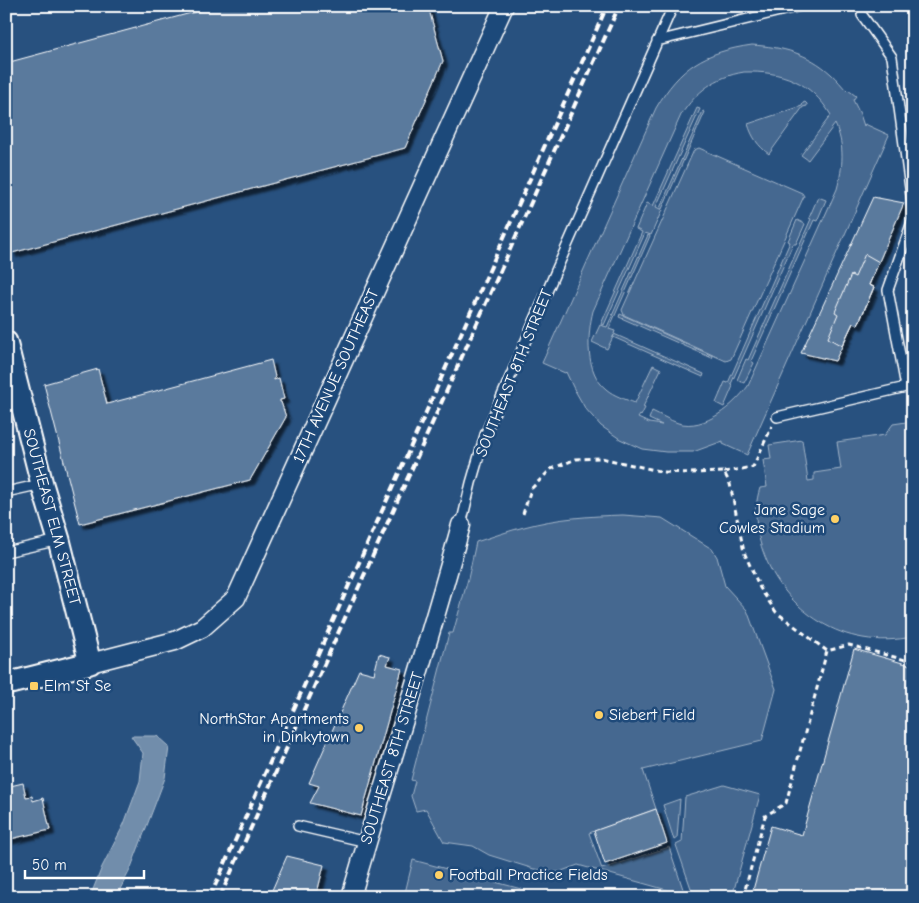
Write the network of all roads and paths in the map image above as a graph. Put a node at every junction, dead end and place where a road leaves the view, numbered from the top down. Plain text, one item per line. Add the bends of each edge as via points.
1 (504, 6) edge
2 (672, 6) edge
3 (801, 6) edge
4 (862, 15) dead end
5 (657, 41) junction
6 (913, 210) edge
7 (913, 219) edge
8 (6, 342) edge
9 (909, 388) edge
10 (777, 417) joint
11 (724, 472) junction
12 (42, 484) junction
13 (6, 492) edge
14 (523, 514) dead end
15 (461, 525) joint
16 (59, 540) junction
17 (6, 552) edge
18 (827, 651) junction
19 (913, 662) edge
20 (90, 663) junction
21 (6, 684) edge
22 (298, 826) dead end
23 (367, 842) junction
24 (351, 897) edge
25 (743, 897) edge

1 - 20 street, 17TH AVENUE SOUTHEAST via 236,598 202,628 175,641
2 - 5 lane, SOUTHEAST 8TH STREET
3 - 5 lane
4 - 6 lane via 892,57
5 - 15 lane, SOUTHEAST 8TH STREET via 485,435
7 - 9 lane via 888,290
8 - 12 street, SOUTHEAST ELM STREET
9 - 10 lane
10 - 11 path via 753,467
11 - 14 path via 664,472 600,458 576,459 551,469 531,489
11 - 18 path via 730,484 744,552 760,588 776,612
12 - 13 lane
12 - 16 street, SOUTHEAST ELM STREET
15 - 23 street, SOUTHEAST 8TH STREET
16 - 17 lane
16 - 20 street, SOUTHEAST ELM STREET
18 - 19 path via 849,645
18 - 25 path via 786,803 765,816
20 - 21 street
22 - 23 lane
23 - 24 street, SOUTHEAST 8TH STREET

